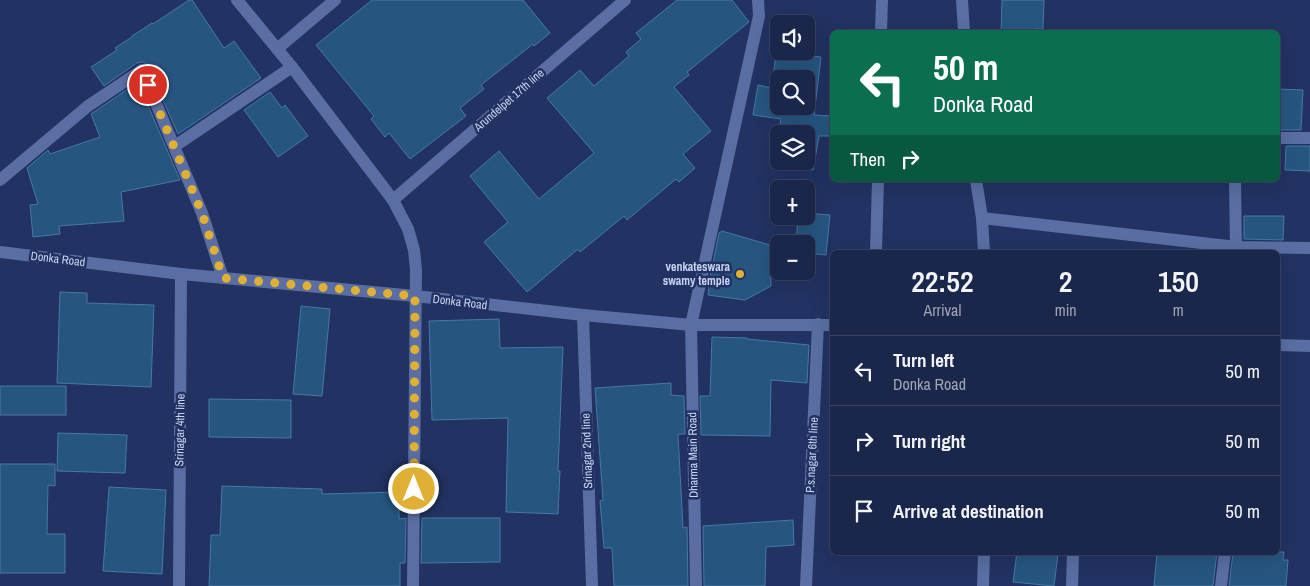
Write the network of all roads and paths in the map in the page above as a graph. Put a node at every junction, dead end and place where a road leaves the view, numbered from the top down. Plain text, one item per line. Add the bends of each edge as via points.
1 (237, 0) edge
2 (335, 0) edge
3 (626, 0) edge
4 (758, 0) edge
5 (882, 0) edge
6 (962, 0) edge
7 (881, 30) edge
8 (964, 30) edge
9 (277, 49) junction
10 (292, 68) junction
11 (1280, 138) edge
12 (1310, 138) edge
13 (175, 146) junction
14 (0, 180) edge
15 (878, 182) edge
16 (976, 182) edge
17 (1235, 182) edge
18 (393, 200) junction
19 (982, 218) junction
20 (1310, 248) edge
21 (876, 250) edge
22 (984, 250) edge
23 (1237, 250) edge
24 (0, 252) edge
25 (181, 274) junction
26 (223, 278) junction
27 (415, 296) junction
28 (583, 315) junction
29 (818, 324) junction
30 (691, 325) junction
31 (830, 325) edge
32 (1280, 345) edge
33 (1310, 346) edge
34 (984, 555) edge
35 (1072, 555) edge
36 (1225, 555) edge
37 (179, 586) edge
38 (413, 586) edge
39 (592, 586) edge
40 (696, 586) edge
41 (806, 586) edge
42 (983, 586) edge
43 (1072, 586) edge
44 (1221, 586) edge

1 - 9 street
2 - 9 street
3 - 18 street, Arundelpet 17th line
4 - 30 street, Dharma Main Road via 759,16
5 - 7 street
6 - 8 street
9 - 10 street
10 - 13 street
10 - 18 street
11 - 12 street
13 - 14 street via 142,70 88,106
13 - 26 street
15 - 21 street
16 - 19 street
17 - 23 street
18 - 27 street via 408,229 414,250
19 - 22 street
19 - 23 street
20 - 23 street
24 - 25 street, Donka Road
25 - 26 street, Donka Road
25 - 37 street, Srinagar 4th line
26 - 27 street, Donka Road
27 - 28 street, Donka Road
27 - 38 street
28 - 30 street, Donka Road
28 - 39 street, Srinagar 2nd line
29 - 30 street, Donka Road
29 - 31 street, Donka Road
29 - 41 street, P.s.nagar 6th line
30 - 40 street, Dharma Main Road
32 - 33 street
34 - 42 street
35 - 43 street
36 - 44 street

